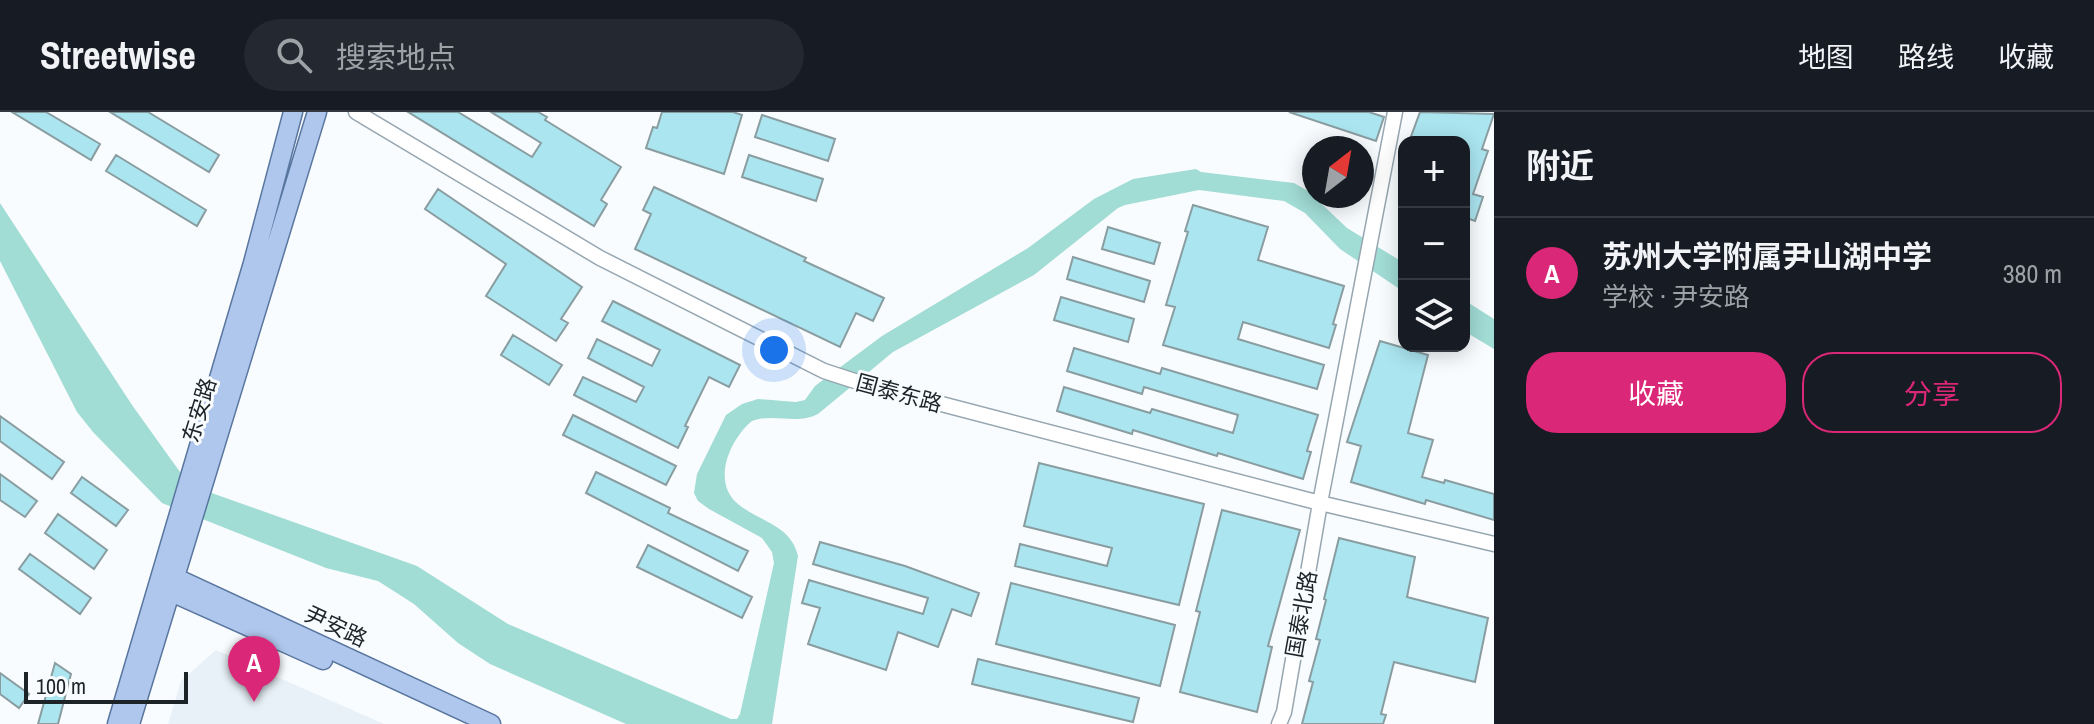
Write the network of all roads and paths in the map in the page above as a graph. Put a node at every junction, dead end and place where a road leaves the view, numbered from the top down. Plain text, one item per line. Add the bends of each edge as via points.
1 (293, 112) edge
2 (317, 112) edge
3 (356, 112) edge
4 (1395, 112) edge
5 (204, 449) junction
6 (1320, 503) junction
7 (1494, 544) edge
8 (166, 581) junction
9 (117, 724) edge
10 (130, 724) edge
11 (464, 724) edge
12 (491, 724) edge
13 (1279, 724) edge

1 - 5 main road, 东安路
2 - 5 main road, 东安路
3 - 6 street, 国泰东路 via 600,258 824,371
4 - 6 street, 国泰北路
5 - 8 main road, 东安路
6 - 7 street, 国泰东路
6 - 13 street, 国泰北路
8 - 9 main road, 东安路
8 - 10 main road, 东安路
8 - 11 main road, 尹安路
8 - 12 main road, 尹安路

